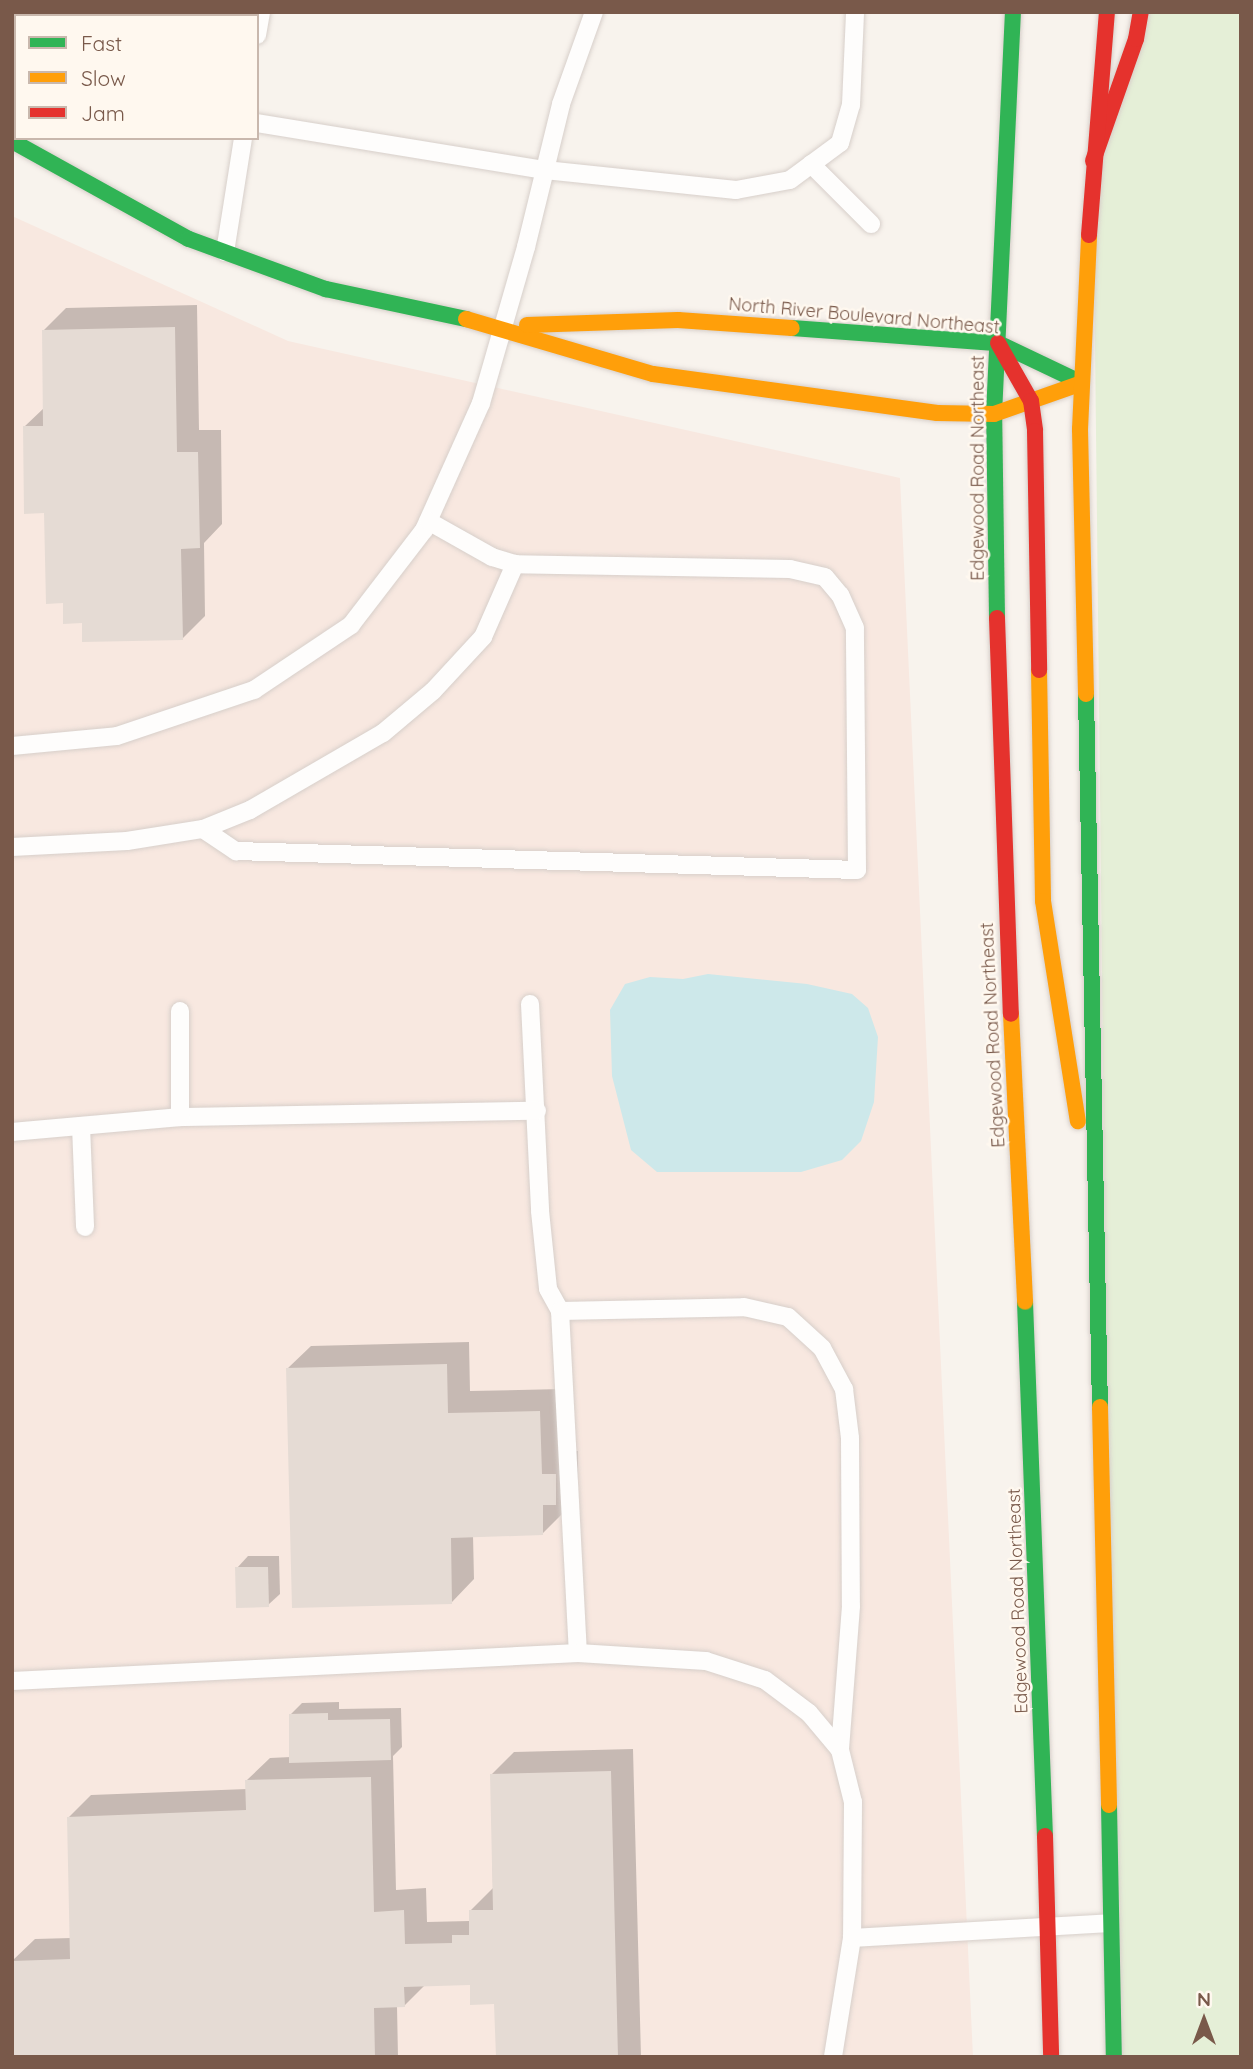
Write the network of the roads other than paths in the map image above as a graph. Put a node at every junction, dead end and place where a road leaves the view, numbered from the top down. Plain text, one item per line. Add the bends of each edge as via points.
1 (594, 12) edge
2 (855, 12) edge
3 (1013, 12) edge
4 (1107, 12) edge
5 (1141, 12) edge
6 (259, 123) edge
7 (243, 140) edge
8 (12, 141) edge
9 (1093, 161) junction
10 (811, 164) junction
11 (545, 170) junction
12 (871, 224) dead end
13 (225, 252) junction
14 (504, 327) junction
15 (998, 343) junction
16 (1082, 383) junction
17 (1031, 401) junction
18 (994, 414) junction
19 (428, 521) junction
20 (515, 564) junction
21 (12, 746) edge
22 (203, 829) junction
23 (12, 847) edge
24 (530, 1004) dead end
25 (180, 1011) dead end
26 (537, 1111) junction
27 (180, 1117) junction
28 (81, 1126) junction
29 (12, 1132) edge
30 (1097, 1208) junction
31 (85, 1227) dead end
32 (559, 1311) junction
33 (578, 1653) junction
34 (12, 1681) edge
35 (840, 1750) junction
36 (1110, 1923) junction
37 (1046, 1926) junction
38 (852, 1937) junction
39 (832, 2057) edge
40 (1051, 2057) edge
41 (1114, 2057) edge

1 - 11 lane via 561,104
2 - 10 lane via 848,118 840,143
3 - 15 main road, Edgewood Road Northeast
4 - 9 main road
5 - 9 main road via 1136,39
6 - 11 lane
7 - 13 lane
8 - 13 main road, North River Boulevard Northeast via 189,239
9 - 16 main road
10 - 11 lane via 790,180 736,190
10 - 12 lane
11 - 14 lane
13 - 14 main road, North River Boulevard Northeast via 326,289
14 - 15 main road, North River Boulevard Northeast via 678,320
14 - 18 main road, North River Boulevard Northeast via 653,374 937,413
14 - 19 lane via 481,403
15 - 16 main road, North River Boulevard Northeast
15 - 17 main road
15 - 18 main road, Edgewood Road Northeast
16 - 17 main road, North River Boulevard Northeast
16 - 30 main road
17 - 18 main road, North River Boulevard Northeast
17 - 30 main road via 1043,901 1065,1060
18 - 37 main road, Edgewood Road Northeast via 1004,875 1035,1496
19 - 20 lane via 492,557
19 - 21 lane via 351,625 254,690 117,736
20 - 22 lane via 483,637 423,700 383,733 250,810
20 - 22 lane via 790,569 825,577 840,595 855,628 857,870 236,851
22 - 23 lane via 127,841
24 - 26 lane
25 - 27 lane
26 - 27 lane
26 - 32 lane via 548,1289
27 - 28 lane
28 - 29 lane
28 - 31 lane
30 - 36 main road
32 - 33 lane
32 - 35 lane via 744,1307 788,1318 822,1348 844,1389 850,1438 851,1606
33 - 34 lane
33 - 35 lane via 706,1661 765,1680 809,1713
35 - 38 lane via 853,1802
36 - 37 lane
36 - 41 main road
37 - 38 lane
37 - 40 main road, Edgewood Road Northeast
38 - 39 lane

